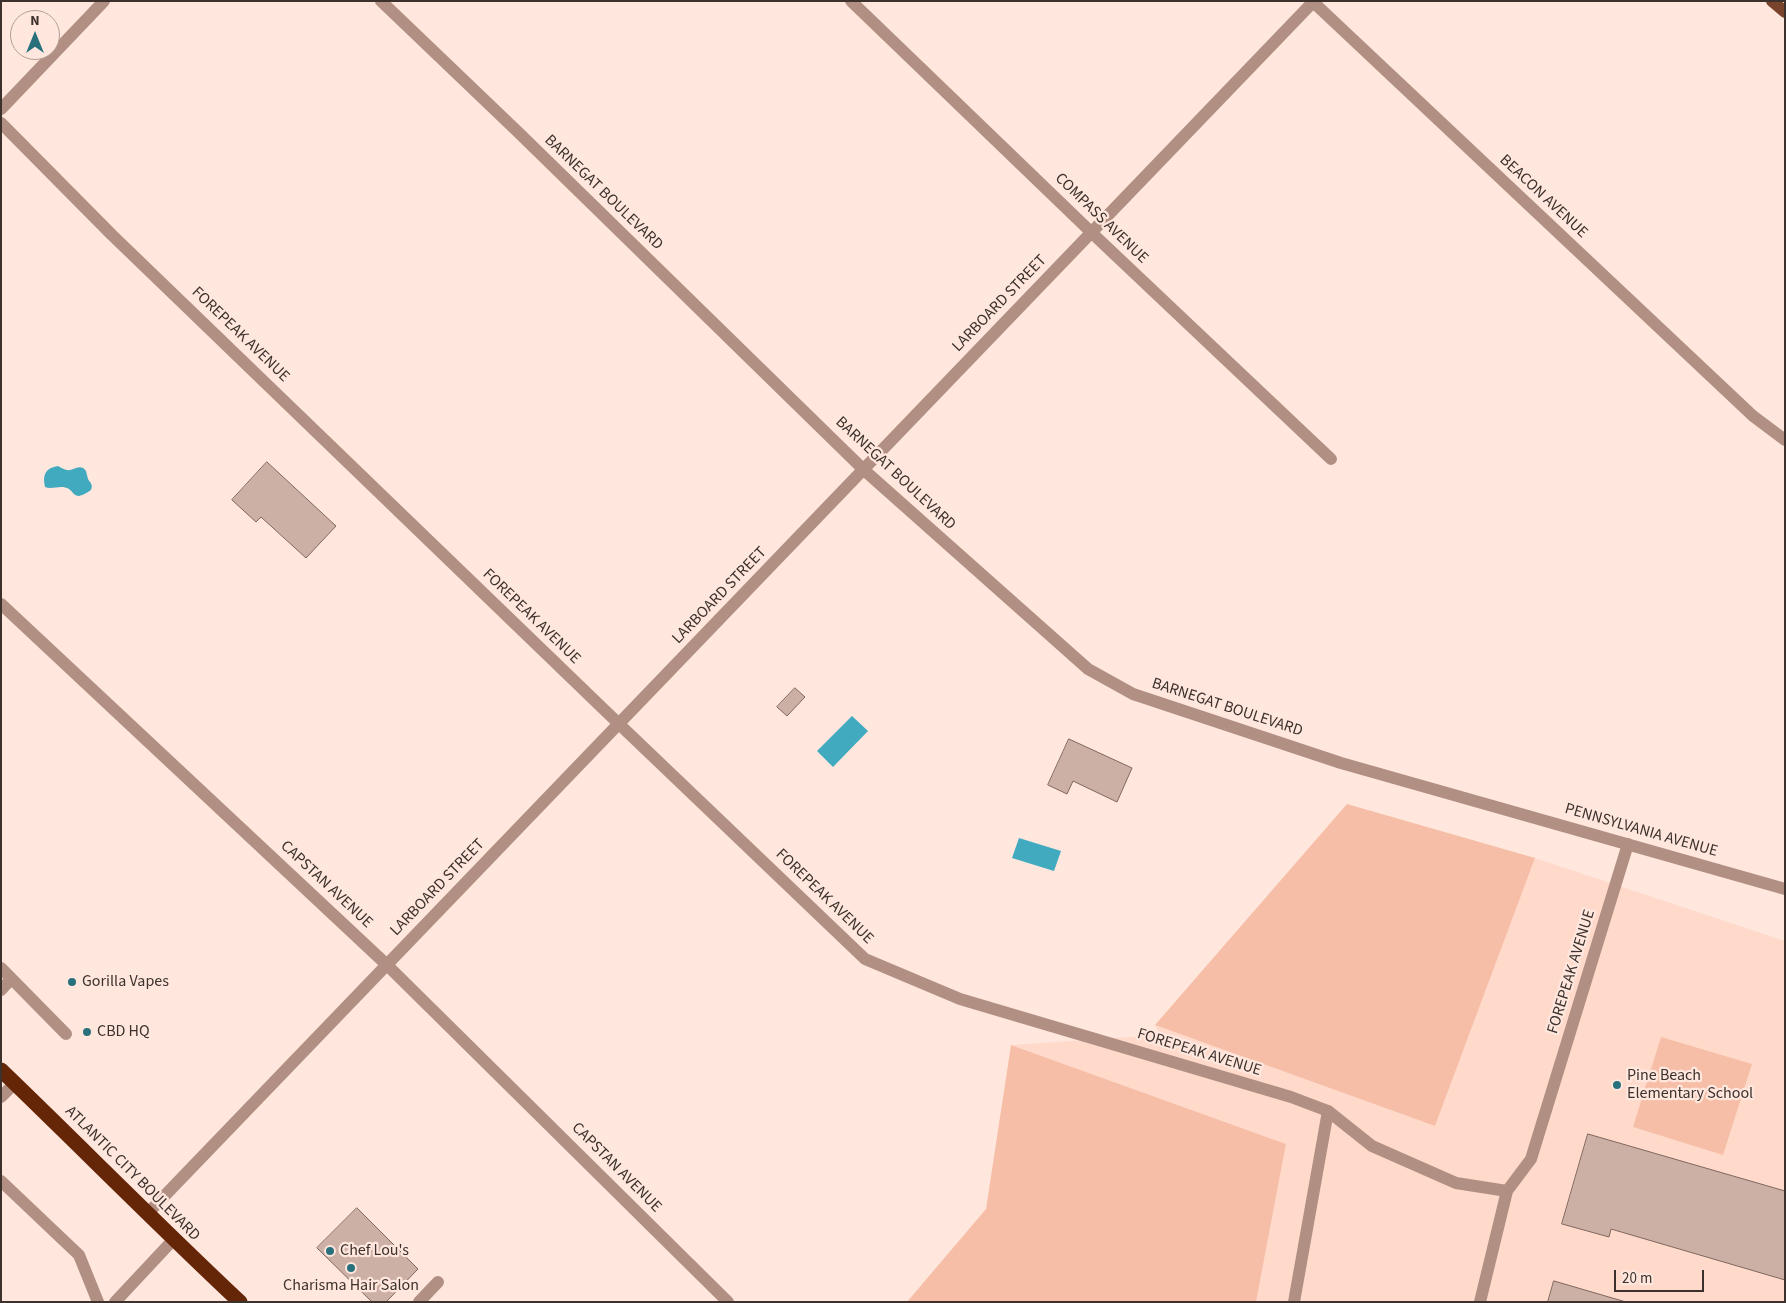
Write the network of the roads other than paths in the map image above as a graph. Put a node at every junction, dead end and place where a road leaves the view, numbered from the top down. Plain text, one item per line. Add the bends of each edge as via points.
1 (104, 1) edge
2 (381, 1) edge
3 (851, 1) edge
4 (1772, 1) edge
5 (1313, 2) edge
6 (1785, 12) edge
7 (1, 109) edge
8 (1, 122) edge
9 (1092, 233) junction
10 (1785, 440) edge
11 (1331, 459) dead end
12 (864, 470) junction
13 (1, 604) edge
14 (619, 724) junction
15 (1488, 804) joint
16 (1628, 844) junction
17 (1785, 889) edge
18 (387, 965) junction
19 (1, 968) edge
20 (11, 979) junction
21 (1, 990) edge
22 (66, 1034) dead end
23 (1, 1070) edge
24 (15, 1083) junction
25 (1, 1097) edge
26 (1328, 1111) junction
27 (1, 1181) edge
28 (1507, 1191) junction
29 (148, 1213) junction
30 (173, 1240) junction
31 (438, 1282) dead end
32 (98, 1302) edge
33 (115, 1302) edge
34 (240, 1302) edge
35 (419, 1302) edge
36 (728, 1302) edge
37 (1294, 1302) edge
38 (1480, 1302) edge

1 - 7 street
2 - 12 street, BARNEGAT BOULEVARD
3 - 9 street, COMPASS AVENUE
4 - 6 main road
5 - 9 street, LARBOARD STREET
5 - 10 street, BEACON AVENUE via 1752,416
8 - 14 street, FOREPEAK AVENUE via 112,235
9 - 11 street, COMPASS AVENUE
9 - 12 street, LARBOARD STREET
12 - 14 street, LARBOARD STREET
12 - 15 street, BARNEGAT BOULEVARD via 1088,669 1133,694 1341,763
13 - 18 street, CAPSTAN AVENUE
14 - 18 street, LARBOARD STREET
14 - 26 street, FOREPEAK AVENUE via 865,959 960,999 1291,1097
15 - 16 street, PENNSYLVANIA AVENUE
16 - 17 street, PENNSYLVANIA AVENUE
16 - 28 street, FOREPEAK AVENUE via 1531,1158
18 - 29 street, LARBOARD STREET
18 - 36 street, CAPSTAN AVENUE
19 - 20 street
20 - 21 street
20 - 22 street
23 - 24 highway, ATLANTIC CITY BOULEVARD
24 - 25 street
24 - 29 highway, ATLANTIC CITY BOULEVARD
26 - 28 street, FOREPEAK AVENUE via 1372,1146 1456,1182
26 - 37 street
27 - 32 street via 79,1255
28 - 38 street
29 - 30 highway, ATLANTIC CITY BOULEVARD
30 - 33 street
30 - 34 highway, ATLANTIC CITY BOULEVARD
31 - 35 street

